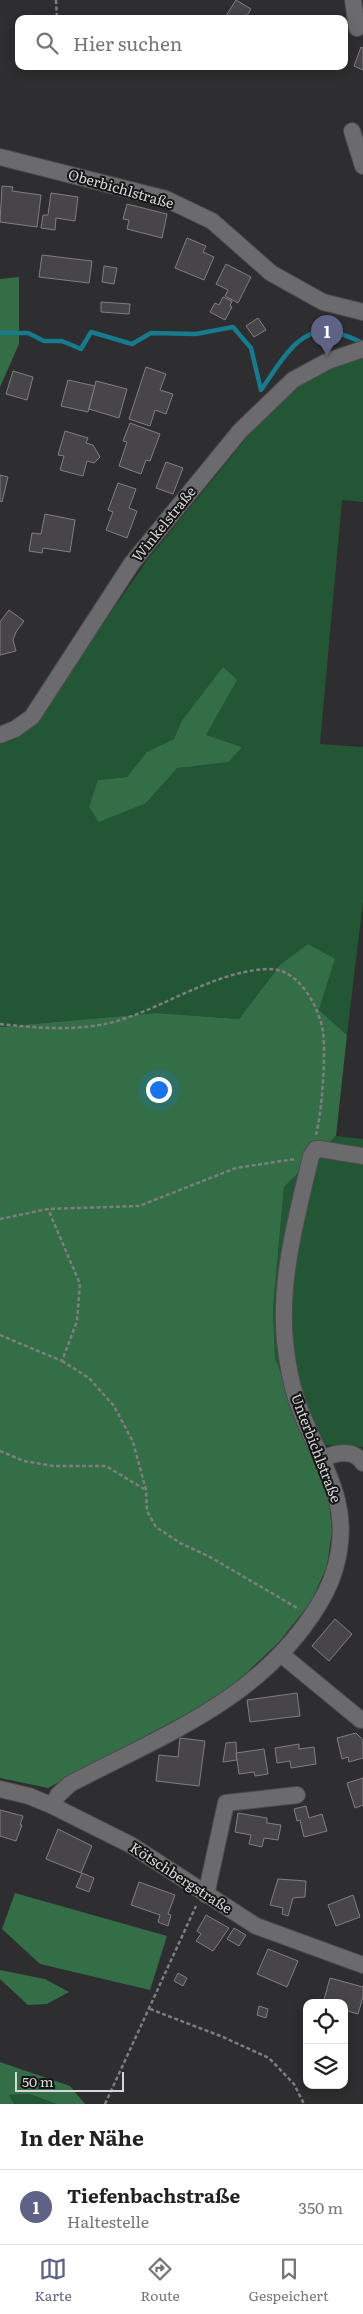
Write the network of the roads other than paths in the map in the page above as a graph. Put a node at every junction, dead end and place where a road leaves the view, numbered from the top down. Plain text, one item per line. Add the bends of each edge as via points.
1 (353, 0) edge
2 (357, 28) dead end
3 (352, 132) dead end
4 (0, 157) edge
5 (363, 166) edge
6 (363, 312) edge
7 (363, 349) edge
8 (0, 735) edge
9 (363, 1156) edge
10 (322, 1458) junction
11 (363, 1463) edge
12 (282, 1655) junction
13 (361, 1720) dead end
14 (0, 1789) edge
15 (297, 1795) dead end
16 (52, 1806) junction
17 (204, 1894) junction
18 (363, 1965) edge

1 - 2 street
3 - 5 street
4 - 6 street, Oberbichlstraße via 166,199 212,221 271,273 323,302
7 - 8 street, Winkelstraße via 328,361 293,380 240,432 132,563 32,717
9 - 10 street, Unterbichlstraße via 320,1149 313,1154 296,1221 284,1309 293,1388
10 - 11 street via 349,1453 356,1454
10 - 12 street, Unterbichlstraße via 337,1500 340,1540 337,1566 330,1586 312,1616
12 - 13 street
12 - 16 street, Unterbichlstraße via 213,1709 70,1784
14 - 16 street, Kötschbergstraße
15 - 17 street via 226,1803
16 - 17 street, Kötschbergstraße via 131,1845
17 - 18 street, Kötschbergstraße via 256,1926

